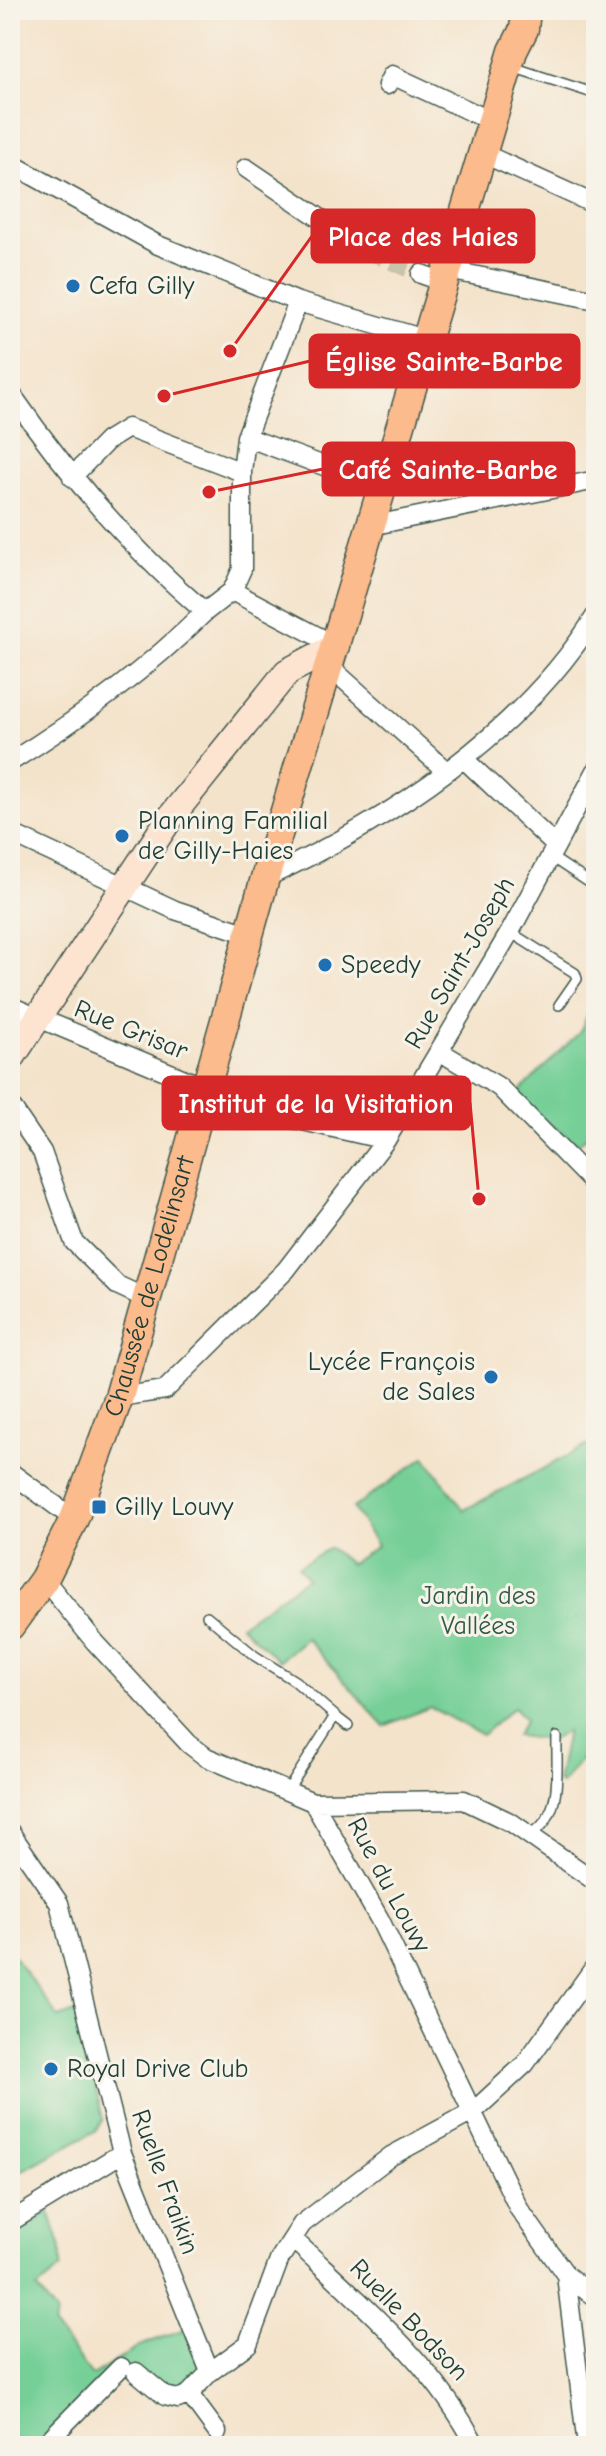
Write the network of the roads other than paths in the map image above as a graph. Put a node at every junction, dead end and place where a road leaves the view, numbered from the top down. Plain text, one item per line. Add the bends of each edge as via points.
1 (507, 10) edge
2 (526, 10) edge
3 (511, 58) junction
4 (387, 85) dead end
5 (596, 94) edge
6 (493, 122) junction
7 (484, 154) junction
8 (10, 163) edge
9 (246, 168) dead end
10 (596, 205) edge
11 (367, 250) tunnel mouth
12 (437, 275) junction
13 (596, 300) edge
14 (298, 302) junction
15 (428, 340) junction
16 (10, 392) edge
17 (246, 437) junction
18 (242, 472) junction
19 (72, 477) junction
20 (596, 480) edge
21 (381, 487) junction
22 (370, 526) junction
23 (232, 591) junction
24 (205, 612) junction
25 (596, 615) edge
26 (333, 656) junction
27 (464, 759) junction
28 (10, 762) edge
29 (445, 770) junction
30 (596, 771) edge
31 (10, 833) edge
32 (553, 852) junction
33 (265, 878) junction
34 (124, 887) junction
35 (596, 887) edge
36 (510, 932) junction
37 (251, 935) junction
38 (559, 1005) dead end
39 (10, 1006) edge
40 (36, 1019) junction
41 (439, 1051) junction
42 (10, 1060) edge
43 (206, 1088) junction
44 (10, 1105) edge
45 (386, 1140) junction
46 (596, 1186) edge
47 (147, 1299) junction
48 (119, 1397) junction
49 (10, 1472) edge
50 (74, 1519) junction
51 (44, 1579) junction
52 (207, 1616) dead end
53 (10, 1625) edge
54 (335, 1716) junction
55 (348, 1726) dead end
56 (557, 1737) dead end
57 (288, 1790) junction
58 (313, 1802) junction
59 (10, 1832) edge
60 (530, 1835) junction
61 (596, 1882) edge
62 (596, 1965) edge
63 (474, 2111) junction
64 (122, 2153) junction
65 (10, 2222) edge
66 (293, 2239) junction
67 (566, 2275) junction
68 (596, 2298) edge
69 (210, 2372) junction
70 (184, 2396) junction
71 (217, 2432) dead end
72 (43, 2446) edge
73 (476, 2446) edge
74 (587, 2446) edge

1 - 3 main road
2 - 3 main road, Chaussée de Lodelinsart
3 - 5 lane
3 - 6 main road, Chaussée de Lodelinsart
4 - 6 street via 392,75
6 - 7 main road, Chaussée de Lodelinsart
7 - 10 street
7 - 12 main road, Chaussée de Lodelinsart
8 - 14 street via 158,245
9 - 11 street
12 - 13 street
12 - 15 main road, Chaussée de Lodelinsart
14 - 15 street
14 - 17 street
15 - 21 main road, Chaussée de Lodelinsart
16 - 19 street
17 - 18 street
17 - 21 street
18 - 19 street via 128,428 107,441
18 - 23 street via 242,569
19 - 24 street via 162,575
20 - 22 street
21 - 22 main road, Chaussée de Lodelinsart
22 - 26 main road, Chaussée de Lodelinsart
23 - 24 street
23 - 26 street
24 - 28 street via 162,654
25 - 27 street via 541,684
26 - 29 street
26 - 33 main road, Chaussée de Lodelinsart
26 - 34 main road via 287,672 170,818
27 - 29 street
27 - 32 street
29 - 33 street via 333,847
30 - 32 street, Rue Saint-Joseph
31 - 34 street
32 - 35 lane
32 - 36 street, Rue Saint-Joseph
33 - 37 main road, Chaussée de Lodelinsart
34 - 37 street
34 - 40 main road
36 - 38 lane via 575,973 577,979
36 - 41 street, Rue Saint-Joseph
37 - 43 main road, Chaussée de Lodelinsart
39 - 40 street, Rue Grisar
40 - 42 main road
40 - 43 street, Rue Grisar
41 - 45 street, Rue Saint-Joseph
41 - 46 street via 499,1087
43 - 45 street, Rue Grisar via 285,1117
43 - 47 main road, Chaussée de Lodelinsart
44 - 47 street via 42,1152 74,1242 117,1285
45 - 48 street, Rue Saint-Joseph via 286,1270 165,1390
47 - 48 main road, Chaussée de Lodelinsart
48 - 50 main road, Chaussée de Lodelinsart
49 - 50 street
50 - 51 main road, Chaussée de Lodelinsart
51 - 53 main road, Chaussée de Lodelinsart
51 - 57 street, Rue du Louvy via 189,1744 206,1757
52 - 54 lane
54 - 55 lane
54 - 57 lane
56 - 60 lane via 554,1808 542,1828
57 - 58 street, Rue du Louvy
58 - 60 street via 464,1800
58 - 63 street, Rue du Louvy via 380,1920
59 - 64 street, Ruelle Fraikin via 59,1903
60 - 61 street
62 - 63 street via 525,2064
63 - 66 street via 391,2156 302,2224
63 - 67 street, Rue du Louvy via 519,2209
64 - 65 street
64 - 69 street, Ruelle Fraikin
66 - 69 street via 280,2258 248,2344
66 - 73 street, Ruelle Bodson via 385,2327 456,2406
67 - 68 street, Rue du Louvy
67 - 74 street
69 - 70 street
70 - 71 street
70 - 72 street via 165,2396 129,2370

